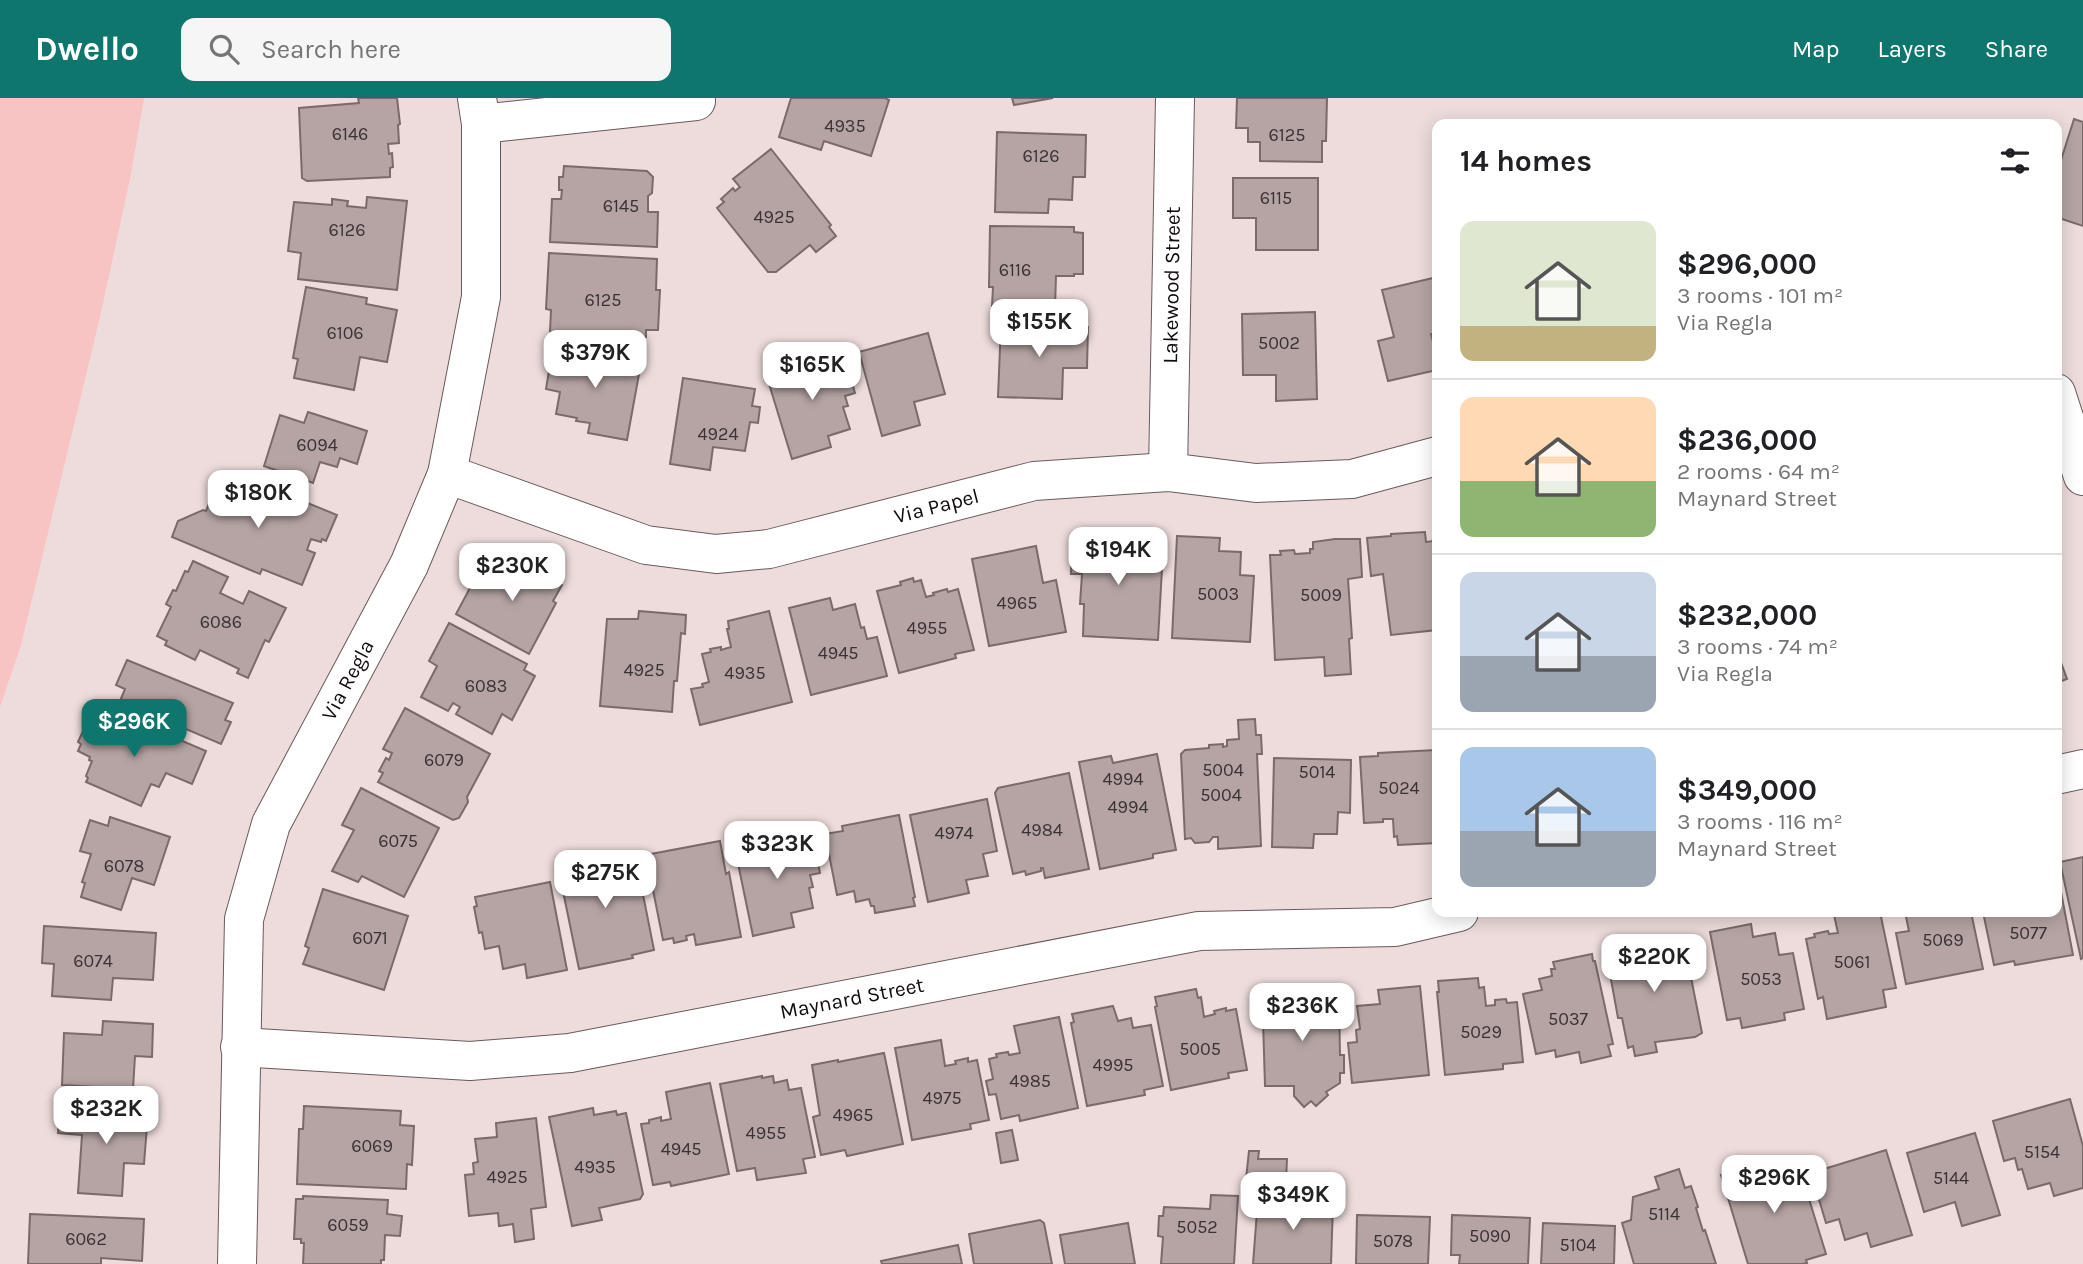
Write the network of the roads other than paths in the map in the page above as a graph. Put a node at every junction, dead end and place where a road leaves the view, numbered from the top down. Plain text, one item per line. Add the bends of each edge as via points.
1 (1175, 98) edge
2 (696, 102) dead end
3 (479, 111) edge
4 (2062, 411) edge
5 (1432, 457) edge
6 (1168, 472) junction
7 (447, 474) junction
8 (2083, 476) edge
9 (2083, 769) edge
10 (2062, 774) edge
11 (1438, 917) edge
12 (240, 1047) junction
13 (237, 1264) edge

1 - 6 street, Lakewood Street
2 - 3 street
3 - 7 street, Via Regla via 481,297
4 - 8 street
5 - 6 street, Via Papel via 1352,479 1256,483
6 - 7 street, Via Papel via 1034,481 769,549 716,554 646,545
7 - 12 street, Via Regla via 409,565 271,824 244,919
9 - 10 street
11 - 12 street, Maynard Street via 1395,927 1199,931 570,1054 470,1061
12 - 13 street, Via Regla

